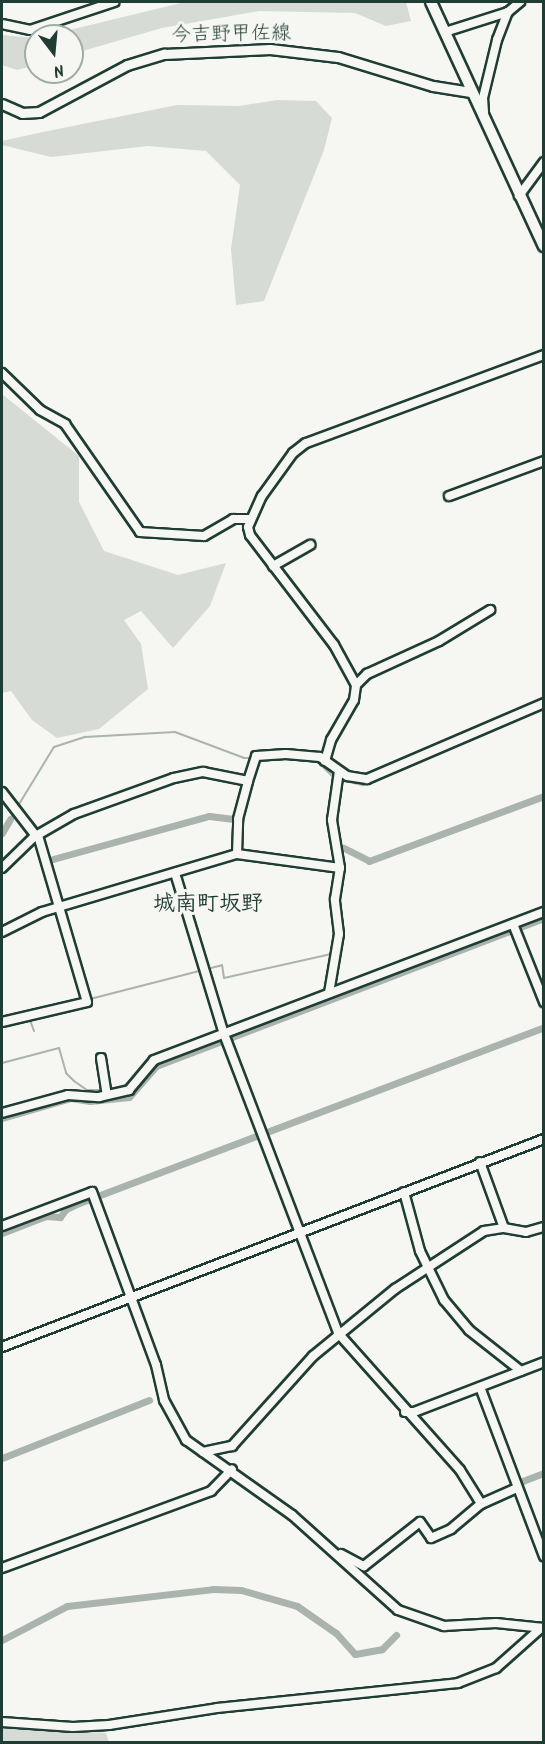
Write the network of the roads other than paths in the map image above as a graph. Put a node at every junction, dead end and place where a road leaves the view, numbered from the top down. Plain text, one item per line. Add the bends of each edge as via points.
1 (114, 2) edge
2 (431, 2) edge
3 (520, 2) edge
4 (508, 12) junction
5 (2, 24) edge
6 (445, 32) junction
7 (471, 92) junction
8 (2, 104) edge
9 (484, 119) junction
10 (543, 162) edge
11 (519, 196) junction
12 (543, 246) edge
13 (543, 355) edge
14 (2, 373) edge
15 (543, 461) edge
16 (449, 496) dead end
17 (251, 519) junction
18 (310, 545) dead end
19 (273, 566) junction
20 (490, 610) dead end
21 (356, 685) junction
22 (543, 703) edge
23 (325, 761) junction
24 (339, 771) junction
25 (248, 781) junction
26 (2, 792) edge
27 (37, 836) junction
28 (237, 854) junction
29 (2, 868) edge
30 (340, 868) junction
31 (175, 873) junction
32 (60, 906) junction
33 (543, 912) edge
34 (513, 924) junction
35 (2, 932) edge
36 (329, 993) junction
37 (543, 1002) edge
38 (2, 1022) edge
39 (224, 1034) junction
40 (101, 1058) dead end
41 (107, 1095) junction
42 (2, 1113) edge
43 (543, 1139) edge
44 (480, 1162) junction
45 (405, 1192) junction
46 (2, 1226) edge
47 (543, 1227) edge
48 (504, 1228) junction
49 (298, 1233) junction
50 (428, 1268) junction
51 (131, 1295) junction
52 (338, 1333) junction
53 (2, 1347) edge
54 (543, 1362) edge
55 (521, 1371) junction
56 (480, 1387) junction
57 (405, 1412) junction
58 (203, 1452) junction
59 (232, 1469) junction
60 (517, 1488) junction
61 (481, 1504) junction
62 (331, 1549) junction
63 (543, 1556) edge
64 (2, 1568) edge
65 (542, 1628) edge
66 (2, 1722) edge

1 - 5 street via 30,30
2 - 6 highway
3 - 4 street
4 - 6 street
4 - 9 street via 483,98
6 - 7 highway
7 - 8 main road, 今吉野甲佐線 via 433,86 338,57 270,49 164,54 127,65 39,112 22,113
7 - 9 highway
9 - 11 highway
10 - 11 street
11 - 12 highway
13 - 17 street via 306,443 293,453 267,488
14 - 17 street via 40,410 65,424 140,532 204,536 233,519
15 - 16 street
17 - 19 street via 250,535
18 - 19 street
19 - 21 street via 334,645
20 - 21 street via 429,646 381,666
21 - 23 street via 354,700 330,740
22 - 24 street via 367,779
23 - 24 street
23 - 25 street via 296,754 259,754
24 - 30 street via 332,820
25 - 27 street via 203,772 174,778 98,802
25 - 28 street via 238,819
26 - 27 street
27 - 29 street
27 - 32 street
28 - 30 street
28 - 31 street
30 - 36 street via 335,899 338,951
31 - 32 street
31 - 39 street
32 - 35 street
32 - 38 street via 87,1002
33 - 34 street
34 - 36 street
34 - 37 street
36 - 39 street
39 - 41 street via 154,1060 129,1090
39 - 49 street
40 - 41 street
41 - 42 street via 68,1095
43 - 44 street
44 - 45 street
44 - 48 street
45 - 49 street
45 - 50 street
46 - 51 street via 92,1192
47 - 48 street via 526,1233
48 - 50 street via 484,1231
49 - 51 street
49 - 52 street
50 - 52 street
50 - 55 street via 457,1319
51 - 53 street
51 - 58 street via 175,1424
52 - 57 street via 359,1353
52 - 58 street via 232,1446
54 - 55 street
55 - 56 street
56 - 57 street
56 - 60 street
57 - 61 street via 460,1470
58 - 59 street
59 - 62 street
59 - 64 street via 211,1491
60 - 61 street
60 - 63 street
61 - 62 street via 451,1529 431,1538 420,1522 364,1566
62 - 65 street via 398,1610 418,1620 444,1626 496,1623
65 - 66 street via 496,1668 458,1683 217,1708 109,1725 73,1727

